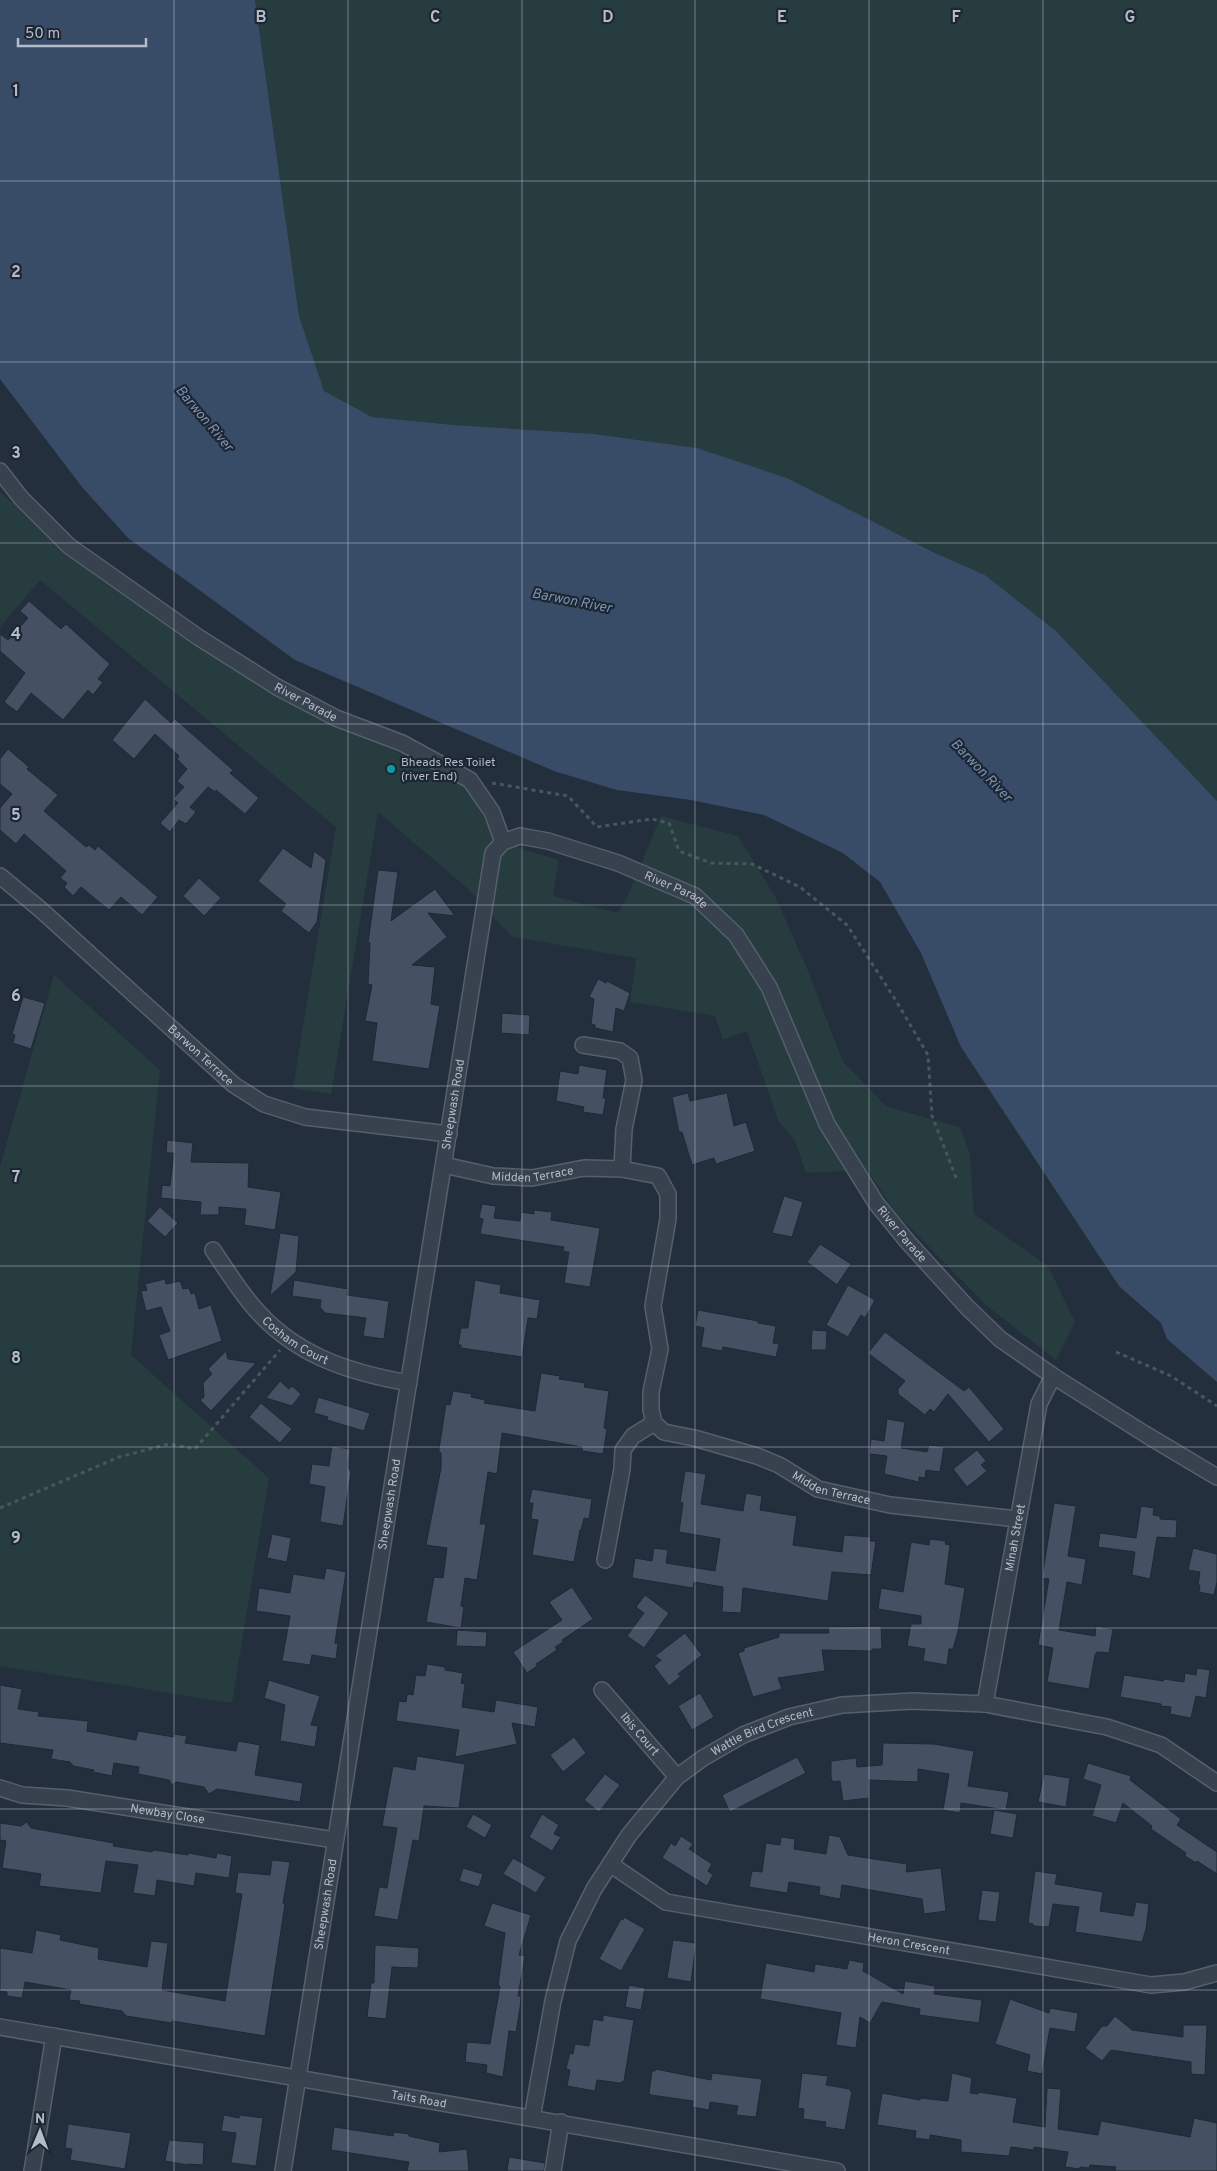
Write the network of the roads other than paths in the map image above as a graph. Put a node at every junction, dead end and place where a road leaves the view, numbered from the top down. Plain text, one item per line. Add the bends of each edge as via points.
1 (0, 472) edge
2 (503, 842) junction
3 (0, 876) edge
4 (584, 1045) dead end
5 (449, 1134) junction
6 (444, 1165) junction
7 (622, 1169) junction
8 (213, 1250) dead end
9 (1053, 1376) junction
10 (409, 1383) junction
11 (654, 1423) junction
12 (1217, 1477) edge
13 (1018, 1519) junction
14 (605, 1560) dead end
15 (602, 1690) dead end
16 (985, 1704) junction
17 (677, 1777) junction
18 (1217, 1783) edge
19 (0, 1788) edge
20 (335, 1840) junction
21 (610, 1864) junction
22 (1217, 1973) edge
23 (0, 2027) edge
24 (54, 2036) junction
25 (298, 2078) junction
26 (532, 2118) junction
27 (561, 2122) junction
28 (809, 2169) edge
29 (32, 2171) edge
30 (283, 2171) edge
31 (553, 2171) edge
32 (838, 2171) edge

1 - 2 street, River Parade via 69,546 198,637 336,718 402,743 470,780 492,812
2 - 5 street, Sheepwash Road via 493,853
2 - 9 street, River Parade via 520,836 548,841 618,863 695,896 736,935 769,987 827,1124 876,1202 966,1306 1000,1339
3 - 5 street, Barwon Terrace via 234,1085 264,1104 305,1117
4 - 7 street via 620,1051 630,1058 634,1080 624,1129
5 - 6 street, Sheepwash Road
6 - 7 street, Midden Terrace via 493,1176 532,1178 584,1168
6 - 10 street, Sheepwash Road
7 - 11 street, Midden Terrace via 658,1176 668,1194 668,1219 653,1306 660,1349 651,1392
8 - 10 street, Cosham Court via 250,1303 289,1339 320,1359 350,1371
9 - 12 street, River Parade
9 - 13 street, Minah Street via 1039,1404
10 - 20 street, Sheepwash Road
11 - 13 street, Midden Terrace via 664,1432 757,1456 779,1465 818,1489 890,1505
11 - 14 street via 633,1436 624,1450
13 - 16 street, Minah Street
15 - 17 street, Ibis Court
16 - 17 street, Wattle Bird Crescent via 913,1701 842,1705 789,1717 743,1735
16 - 18 street, Wattle Bird Crescent via 1108,1727 1161,1745
17 - 21 street, Wattle Bird Crescent
19 - 20 street, Newbay Close via 22,1796 67,1798
20 - 25 street, Sheepwash Road
21 - 22 street, Heron Crescent via 666,1902 1151,1985 1184,1982
21 - 26 street, Wattle Bird Crescent via 568,1941 553,2001
23 - 24 street, Taits Road
24 - 25 street, Taits Road
24 - 29 street
25 - 26 street, Taits Road
25 - 30 street, Sheepwash Road
26 - 27 street, Taits Road
27 - 28 street, Taits Road
27 - 31 street
28 - 32 street, Taits Road

